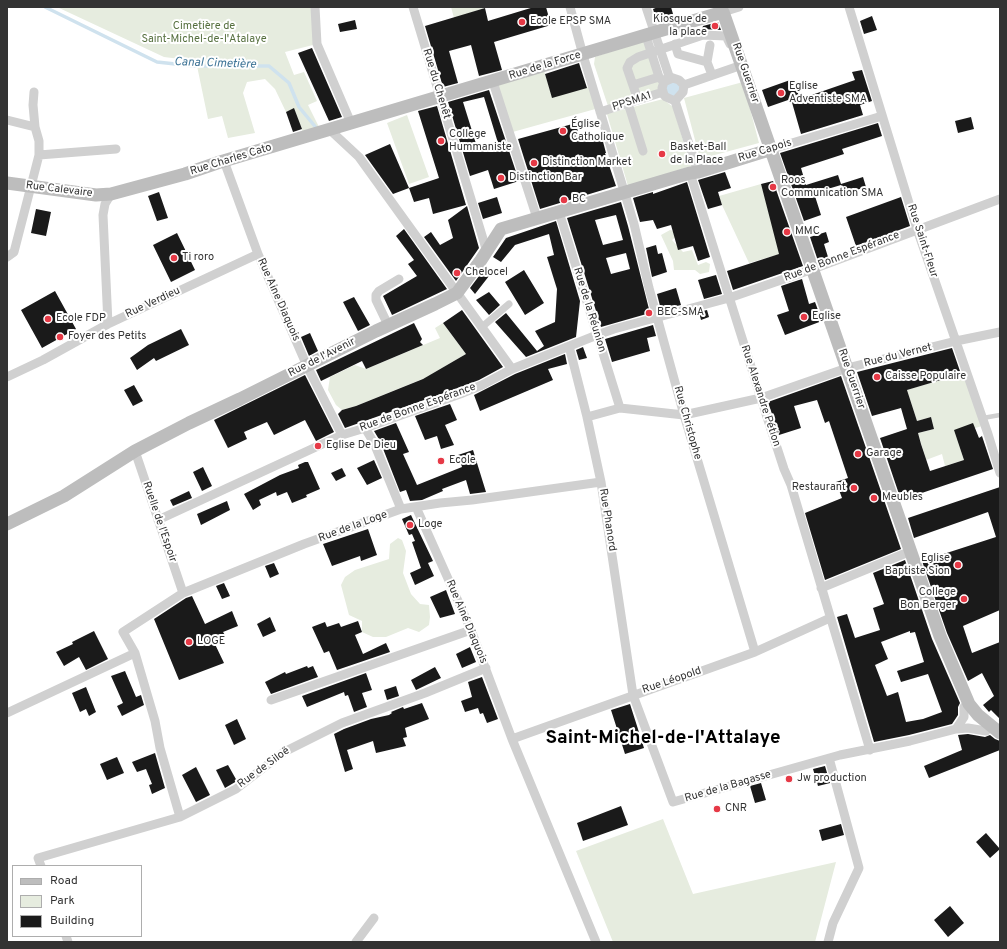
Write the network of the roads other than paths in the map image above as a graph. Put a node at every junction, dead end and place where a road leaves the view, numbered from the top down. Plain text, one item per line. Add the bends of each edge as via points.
1 (315, 7) edge
2 (413, 7) edge
3 (570, 7) edge
4 (646, 7) edge
5 (739, 7) edge
6 (849, 7) edge
7 (723, 12) junction
8 (650, 34) junction
9 (675, 44) junction
10 (710, 45) dead end
11 (660, 49) junction
12 (651, 52) junction
13 (583, 55) junction
14 (707, 62) junction
15 (740, 66) junction
16 (712, 75) junction
17 (665, 80) junction
18 (492, 82) junction
19 (633, 85) junction
20 (684, 85) junction
21 (34, 92) dead end
22 (663, 92) junction
23 (440, 98) junction
24 (638, 100) junction
25 (675, 101) junction
26 (628, 103) junction
27 (600, 112) junction
28 (882, 116) junction
29 (7, 120) edge
30 (351, 124) junction
31 (34, 127) junction
32 (330, 130) junction
33 (772, 149) junction
34 (116, 150) dead end
35 (644, 151) dead end
36 (39, 155) junction
37 (224, 161) junction
38 (694, 172) junction
39 (7, 183) edge
40 (32, 187) junction
41 (625, 192) junction
42 (88, 194) junction
43 (111, 194) junction
44 (1000, 199) edge
45 (559, 212) junction
46 (103, 215) junction
47 (537, 218) junction
48 (917, 229) junction
49 (487, 252) junction
50 (258, 254) junction
51 (7, 257) edge
52 (812, 269) junction
53 (399, 279) dead end
54 (457, 293) junction
55 (729, 298) junction
56 (509, 304) dead end
57 (658, 318) junction
58 (108, 324) junction
59 (388, 325) junction
60 (482, 327) junction
61 (1000, 332) edge
62 (597, 335) junction
63 (956, 341) junction
64 (568, 346) junction
65 (307, 366) junction
66 (847, 368) junction
67 (512, 369) junction
68 (7, 377) edge
69 (761, 398) junction
70 (620, 408) junction
71 (684, 415) junction
72 (1000, 415) edge
73 (587, 417) junction
74 (983, 418) junction
75 (365, 428) junction
76 (342, 434) junction
77 (135, 451) junction
78 (1000, 473) edge
79 (601, 482) junction
80 (416, 507) junction
81 (401, 509) junction
82 (158, 520) junction
83 (7, 524) edge
84 (911, 551) junction
85 (821, 588) junction
86 (183, 593) junction
87 (830, 618) junction
88 (471, 630) junction
89 (940, 636) junction
90 (755, 652) junction
91 (135, 653) junction
92 (486, 668) junction
93 (633, 695) junction
94 (271, 700) dead end
95 (964, 707) junction
96 (7, 713) edge
97 (956, 729) junction
98 (986, 731) junction
99 (1000, 733) edge
100 (512, 739) junction
101 (1000, 740) edge
102 (870, 750) junction
103 (829, 758) junction
104 (180, 817) junction
105 (40, 862) edge
106 (374, 918) dead end
107 (356, 942) edge
108 (596, 942) edge
109 (828, 942) edge

1 - 30 street via 317,44
2 - 23 street, Rue du Chenêt
3 - 13 street, Rue Christophe
4 - 8 street
5 - 7 street, Rue de la Force
6 - 28 street, Rue Saint-Fleur
7 - 8 main road, Rue de la Force
7 - 15 main road, Rue Guerrier
8 - 11 street
8 - 12 street
8 - 13 main road, Rue de la Force
9 - 11 street
9 - 14 street via 678,54
9 - 15 street via 703,35 726,36
10 - 14 street
11 - 12 street
11 - 17 street
12 - 17 street
12 - 19 street via 630,62 627,68
13 - 18 main road, Rue de la Force
13 - 27 street, Rue Christophe
14 - 16 street
15 - 16 street
15 - 33 main road, Rue Guerrier
16 - 20 street
17 - 19 street
17 - 20 street via 676,78
17 - 22 street
18 - 23 main road, Rue de la Force
18 - 47 street
19 - 24 street
20 - 25 street via 683,92
21 - 31 street
22 - 24 street, PPSMA1
22 - 25 street via 666,97
23 - 30 main road, Rue de la Force
23 - 49 street, Rue du Chenêt
24 - 26 street, PPSMA1
25 - 38 street
26 - 27 street, PPSMA1
26 - 35 street
27 - 41 street, Rue Christophe
28 - 33 street, Rue Capois
28 - 48 street, Rue Saint-Fleur
29 - 31 street
30 - 32 main road, Rue Charles Cato
31 - 36 street via 39,141
32 - 37 main road, Rue Charles Cato
32 - 54 street via 359,157
33 - 38 main road, Rue Capois
33 - 52 main road, Rue Guerrier
34 - 36 street
36 - 40 street
37 - 43 main road, Rue Charles Cato
37 - 50 street, Rue Aine Diaquois
38 - 41 main road, Rue Capois
38 - 55 street, Rue Alexandre Pétion
39 - 40 main road, Rue Calevaire
40 - 42 main road, Rue Calevaire
40 - 51 street via 14,252
41 - 45 main road, Rue de l'Avenir
41 - 57 street, Rue Christophe
42 - 43 main road, Rue Calevaire
42 - 46 street via 97,200
43 - 46 street via 105,204
44 - 48 street, Rue de Bonne Espérance
45 - 47 main road, Rue de l'Avenir
45 - 62 street, Rue de la Réunion
46 - 58 street
47 - 49 main road, Rue de l'Avenir via 501,229
48 - 52 street, Rue de Bonne Espérance
48 - 63 street, Rue Saint-Fleur
49 - 54 main road, Rue de l'Avenir
50 - 58 street, Rue Verdieu
50 - 65 street, Rue Aine Diaquois
52 - 55 street, Rue de Bonne Espérance
52 - 66 main road, Rue Guerrier
53 - 59 street via 376,295
54 - 59 main road, Rue de l'Avenir
54 - 60 street
55 - 57 street, Rue de Bonne Espérance
55 - 69 street, Rue Alexandre Pétion
56 - 60 street
57 - 62 street, Rue de Bonne Espérance
57 - 71 street, Rue Christophe
58 - 68 street, Rue Verdieu
59 - 65 main road, Rue de l'Avenir
60 - 67 street
61 - 63 street, Rue du Vernet
62 - 64 street, Rue de Bonne Espérance
62 - 70 street, Rue de la Réunion
63 - 66 street, Rue du Vernet
63 - 74 street, Rue Saint-Fleur
64 - 67 street, Rue de Bonne Espérance
64 - 73 street, Rue Phanord
65 - 76 street, Rue Aine Diaquois
65 - 77 main road, Rue de l'Avenir
66 - 69 street, Rue du Vernet
66 - 84 main road, Rue Guerrier
67 - 75 street, Rue de Bonne Espérance via 460,394
69 - 71 street, Rue du Vernet
69 - 85 street, Rue Alexandre Pétion
70 - 71 street, Rue du Vernet
70 - 73 street, Rue du Vernet
71 - 90 street, Rue Christophe
72 - 74 lane
73 - 79 street, Rue Phanord
74 - 78 street, Rue Saint-Fleur
75 - 76 street, Rue de Bonne Espérance
75 - 81 street via 374,443
76 - 82 street, Rue de Bonne Espérance
77 - 82 street, Ruelle de l'Espoir
77 - 83 main road, Rue de l'Avenir via 64,496
79 - 80 street, Rue de la Loge
79 - 93 street, Rue Phanord
80 - 81 street, Rue de la Loge
80 - 88 street, Rue Ainé Diaquois
81 - 86 street, Rue de la Loge via 304,544
82 - 86 street, Ruelle de l'Espoir
84 - 85 street
84 - 89 main road, Rue Guerrier
85 - 87 street, Rue Alexandre Pétion
86 - 91 street, Rue de la Loge via 123,632
87 - 90 street, Rue Léopold
87 - 102 street, Rue Alexandre Pétion
88 - 92 street, Rue Ainé Diaquois
88 - 94 street
89 - 95 main road
89 - 99 main road, Rue Guerrier via 968,704
90 - 93 street, Rue Léopold
91 - 96 street
91 - 104 street
92 - 100 street, Rue Ainé Diaquois
92 - 104 street, Rue de Siloë via 342,723 290,748 236,789
93 - 100 street, Rue Léopold
93 - 103 street, Rue de la Bagasse via 673,802
95 - 97 street via 964,717
95 - 98 main road via 969,718
97 - 98 street, Rue de la Bagasse
97 - 102 street, Rue de la Bagasse
98 - 101 main road
100 - 108 street, Rue Ainé Diaquois
102 - 103 street, Rue de la Bagasse
103 - 109 street via 859,868 833,923
104 - 105 street, Rue de Siloë
106 - 107 street

